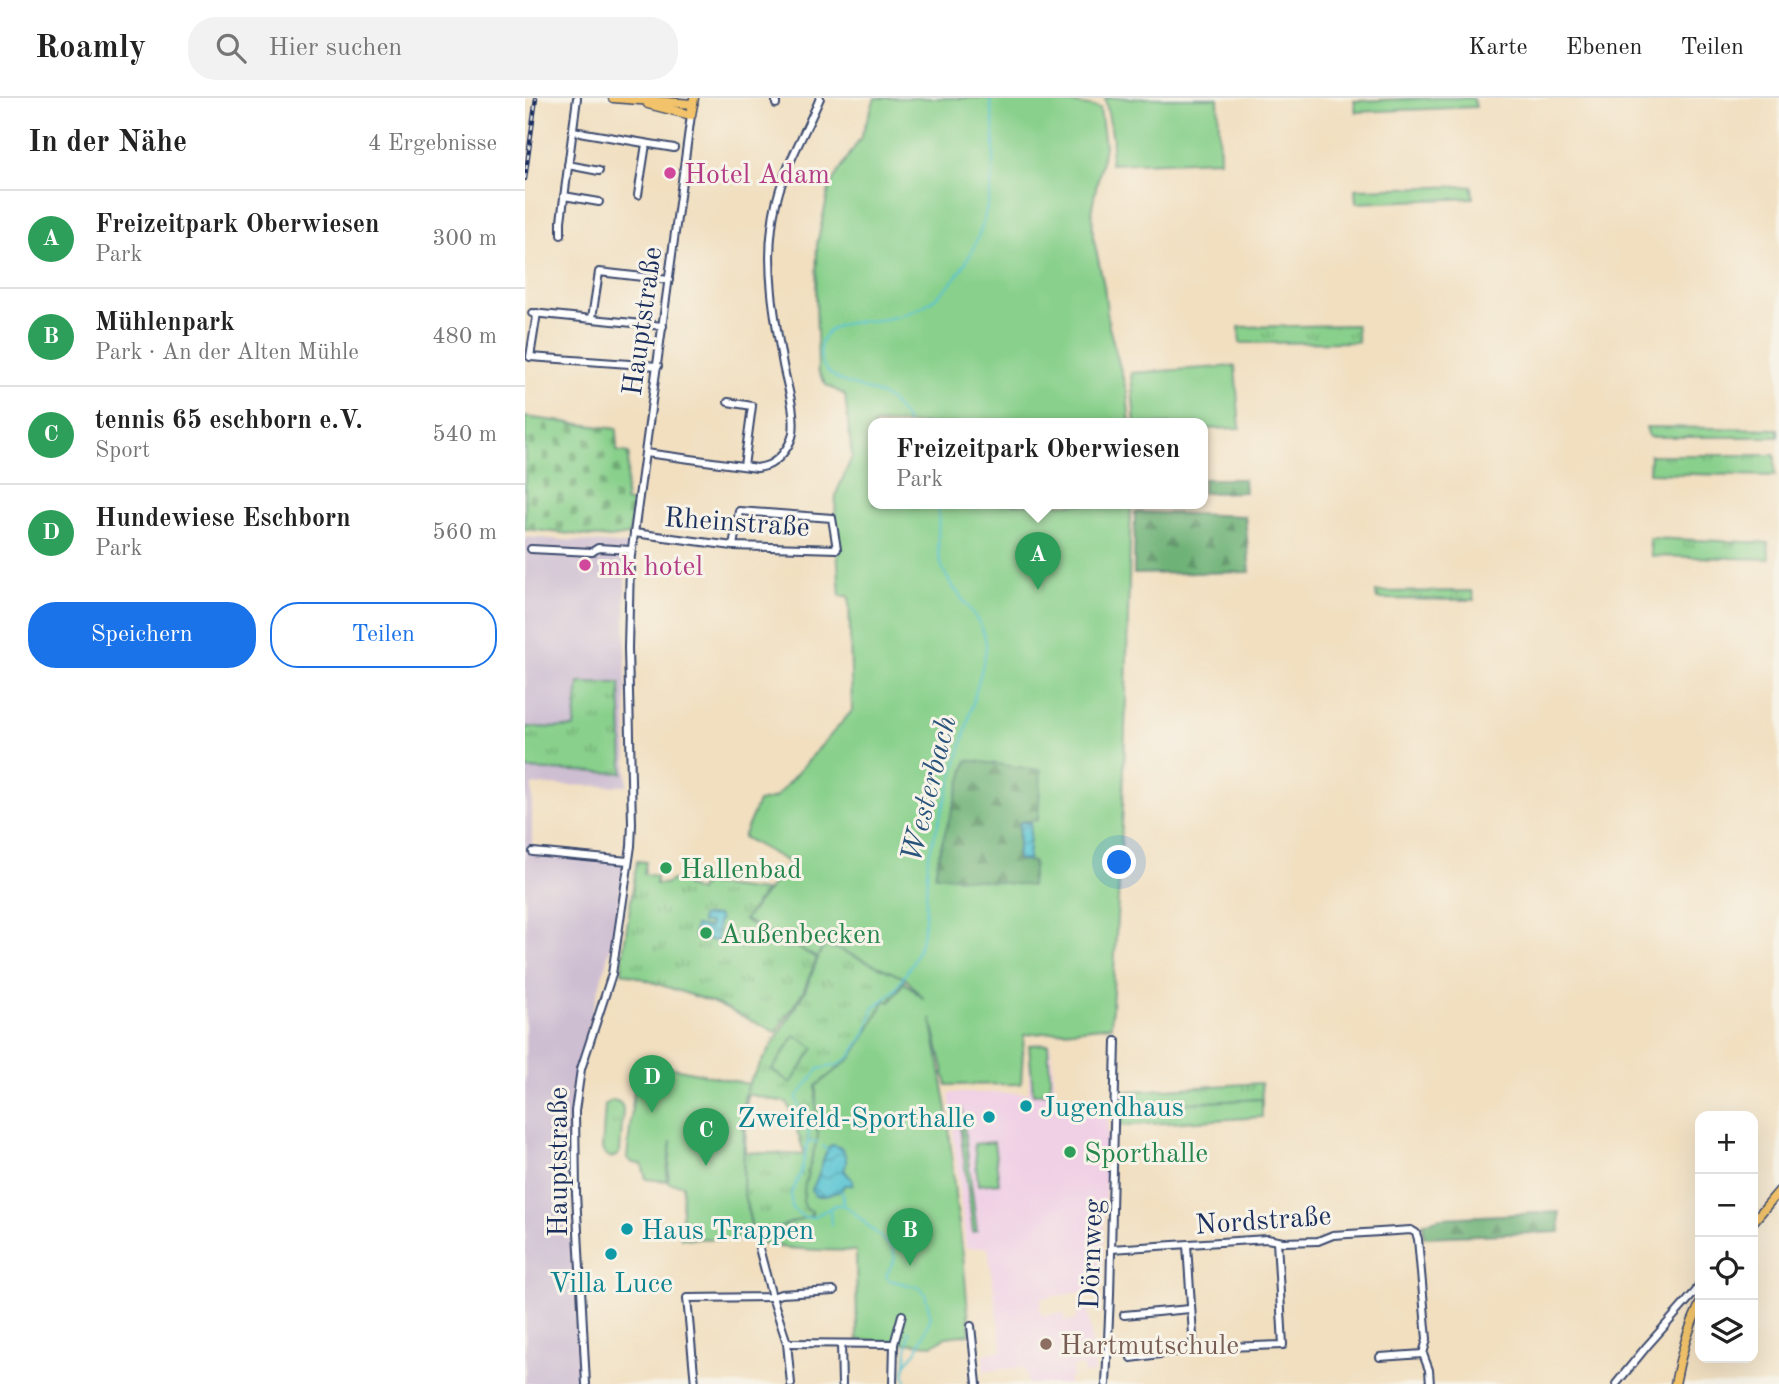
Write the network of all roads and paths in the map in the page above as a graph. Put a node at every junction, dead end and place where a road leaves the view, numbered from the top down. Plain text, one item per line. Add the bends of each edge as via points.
1 (577, 98) edge
2 (613, 98) edge
3 (820, 98) edge
4 (638, 101) junction
5 (693, 101) edge
6 (691, 115) junction
7 (572, 131) junction
8 (646, 144) junction
9 (674, 148) dead end
10 (568, 165) junction
11 (599, 171) dead end
12 (638, 195) dead end
13 (564, 196) junction
14 (599, 202) dead end
15 (561, 235) dead end
16 (669, 280) junction
17 (592, 318) junction
18 (663, 326) junction
19 (528, 357) edge
20 (658, 366) junction
21 (728, 402) dead end
22 (646, 453) junction
23 (744, 466) junction
24 (633, 533) junction
25 (733, 546) junction
26 (531, 549) dead end
27 (631, 550) junction
28 (533, 852) dead end
29 (628, 861) junction
30 (1116, 1041) dead end
31 (1779, 1191) edge
32 (1758, 1216) edge
33 (1277, 1241) junction
34 (1187, 1245) junction
35 (759, 1248) dead end
36 (1111, 1249) junction
37 (834, 1291) dead end
38 (1695, 1292) edge
39 (772, 1297) junction
40 (1191, 1309) junction
41 (1695, 1314) edge
42 (902, 1315) dead end
43 (1124, 1315) dead end
44 (971, 1326) dead end
45 (787, 1343) junction
46 (841, 1344) junction
47 (894, 1344) junction
48 (1194, 1350) junction
49 (1423, 1354) junction
50 (1380, 1357) dead end
51 (1131, 1358) dead end
52 (586, 1384) edge
53 (695, 1384) edge
54 (791, 1384) edge
55 (842, 1384) edge
56 (893, 1384) edge
57 (977, 1384) edge
58 (1106, 1384) edge
59 (1429, 1384) edge
60 (1616, 1384) edge
61 (1675, 1384) edge

1 - 7 street
2 - 4 main road
3 - 23 street via 777,193 772,227 776,330 792,406 793,434 771,465
4 - 5 main road
4 - 6 main road
5 - 6 main road, Hauptstraße
6 - 16 street, Hauptstraße
7 - 8 street
7 - 10 street
8 - 9 street
8 - 12 street
10 - 11 street
10 - 13 street
13 - 14 street
13 - 15 street
16 - 17 street via 599,272
16 - 18 street, Hauptstraße
17 - 18 street
17 - 19 street via 535,313
18 - 20 street, Hauptstraße
19 - 20 street
20 - 22 street, Hauptstraße
21 - 23 street via 752,406
22 - 23 street
22 - 24 street, Hauptstraße
24 - 25 street, Rheinstraße
24 - 27 street, Hauptstraße
25 - 25 street, Rheinstraße via 837,549 832,517 739,511
26 - 27 street
27 - 29 street, Hauptstraße via 632,830
28 - 29 street
29 - 52 street, Hauptstraße via 612,974 581,1069 575,1111
30 - 36 street, Dörnweg
31 - 32 main road
33 - 34 street, Nordstraße
33 - 48 street via 1283,1346
33 - 49 street, Nordstraße via 1416,1233 1427,1336
34 - 36 street, Nordstraße
34 - 40 street
35 - 39 street
36 - 58 street, Dörnweg
37 - 39 street
38 - 60 street
39 - 45 street
39 - 53 street via 687,1298
40 - 43 street
40 - 48 street
41 - 61 main road
42 - 47 street
44 - 57 street
45 - 46 street
45 - 54 street
46 - 47 street
46 - 55 street
47 - 56 street
48 - 51 street
49 - 50 street
49 - 59 street

